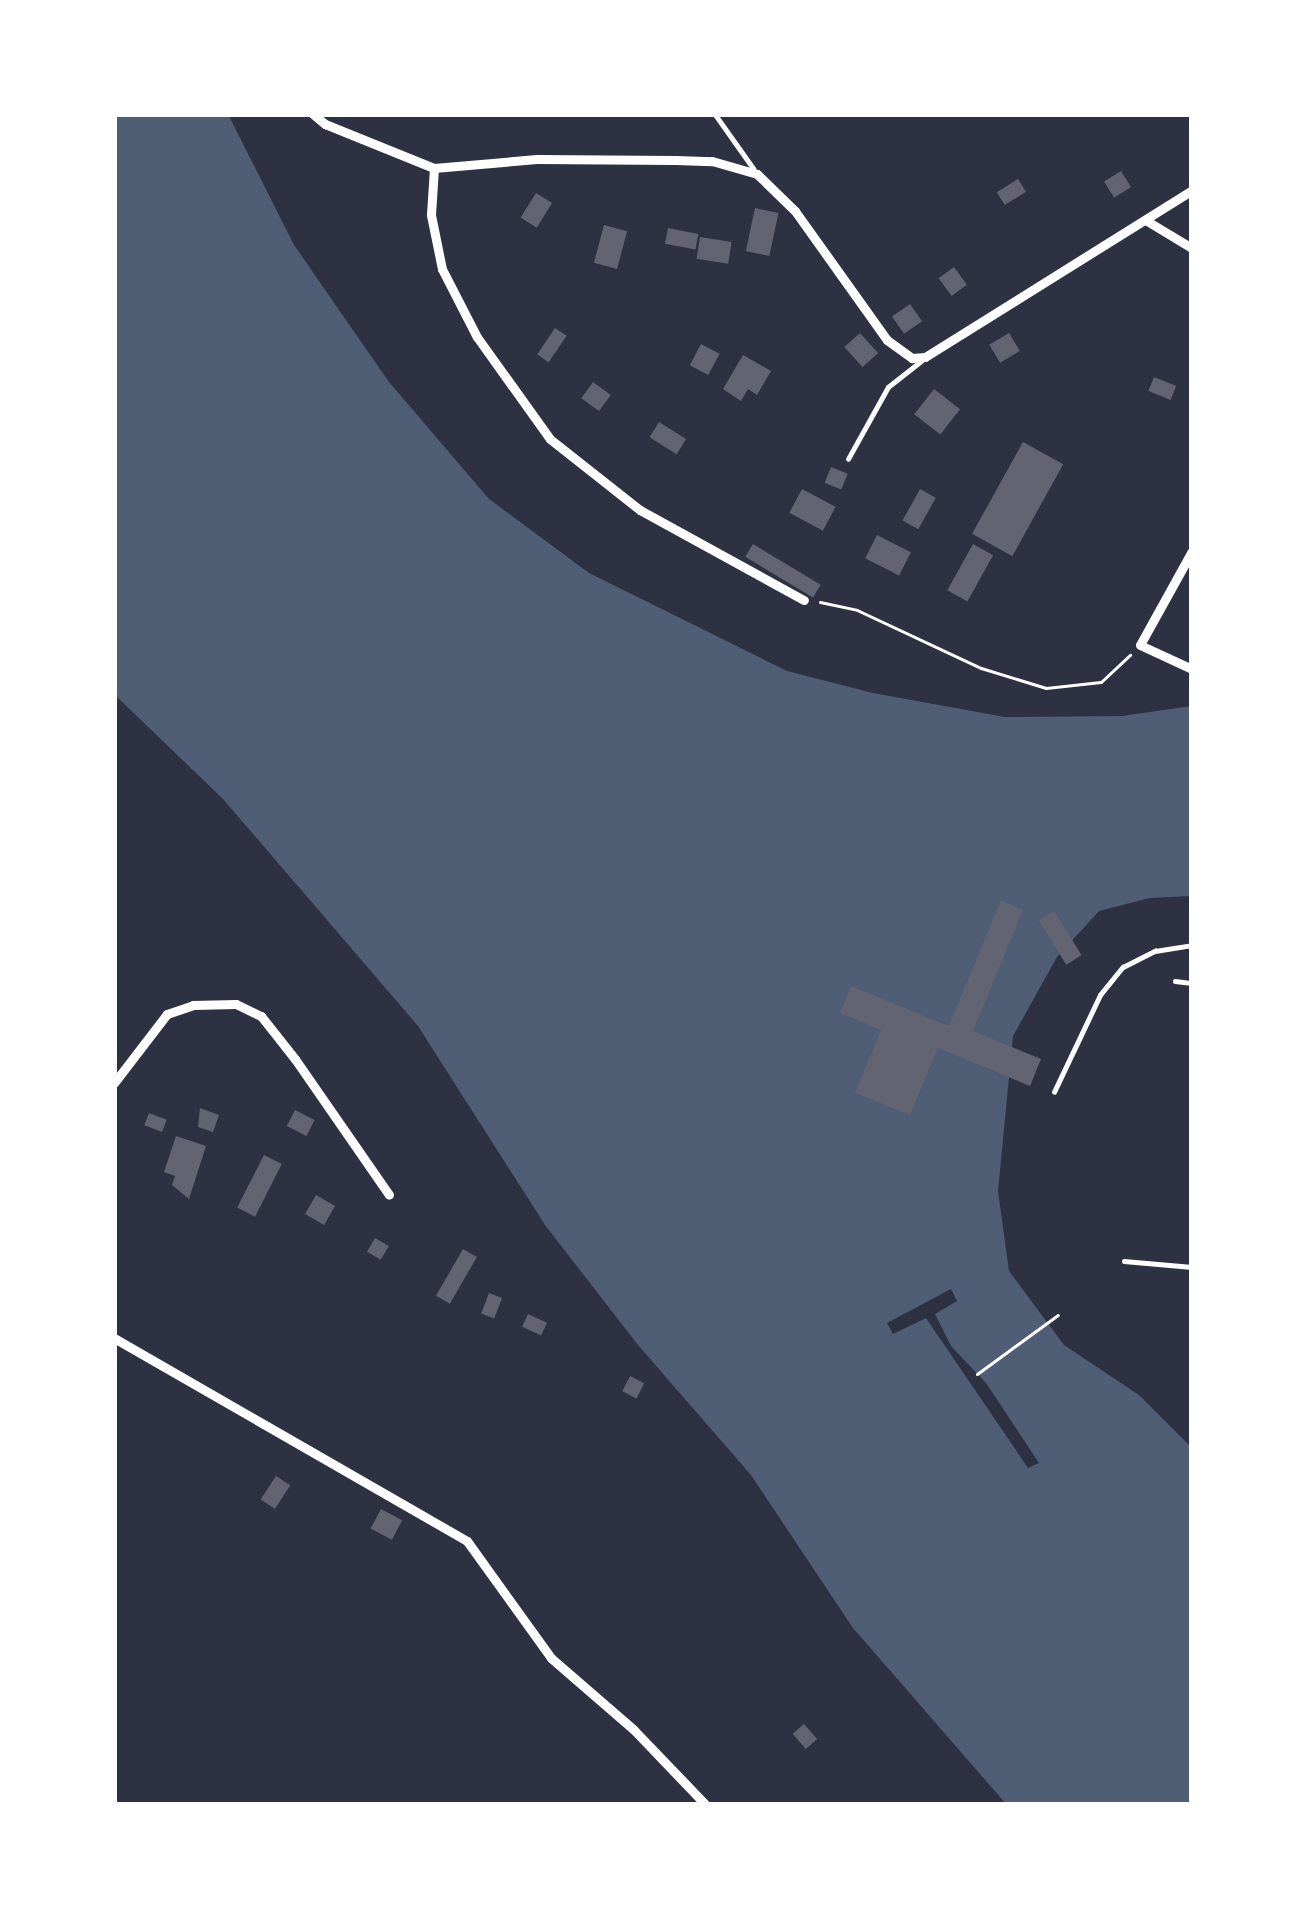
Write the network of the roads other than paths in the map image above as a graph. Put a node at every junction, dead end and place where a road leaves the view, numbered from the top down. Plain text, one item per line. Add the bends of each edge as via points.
1 (313, 114) edge
2 (715, 114) edge
3 (434, 168) junction
4 (757, 174) junction
5 (1192, 190) edge
6 (1147, 221) junction
7 (1192, 248) edge
8 (926, 357) junction
9 (848, 459) dead end
10 (1192, 551) edge
11 (804, 600) road end
12 (1192, 670) edge
13 (1192, 945) edge
14 (1175, 981) dead end
15 (1192, 982) edge
16 (114, 1083) edge
17 (1054, 1092) dead end
18 (389, 1195) dead end
19 (1124, 1261) dead end
20 (1192, 1267) edge
21 (114, 1338) edge
22 (706, 1805) edge

1 - 3 street
2 - 4 lane
3 - 4 street via 675,160
3 - 11 street via 431,215 442,269 478,337 550,439 640,510
4 - 8 street via 795,211 892,347
5 - 6 street
6 - 7 street
6 - 8 street
8 - 9 lane via 888,387
10 - 12 street via 1140,645
13 - 17 lane via 1123,967 1100,995
14 - 15 lane
16 - 18 street via 167,1014 236,1004 261,1016
19 - 20 lane
21 - 22 street via 467,1541 551,1658

